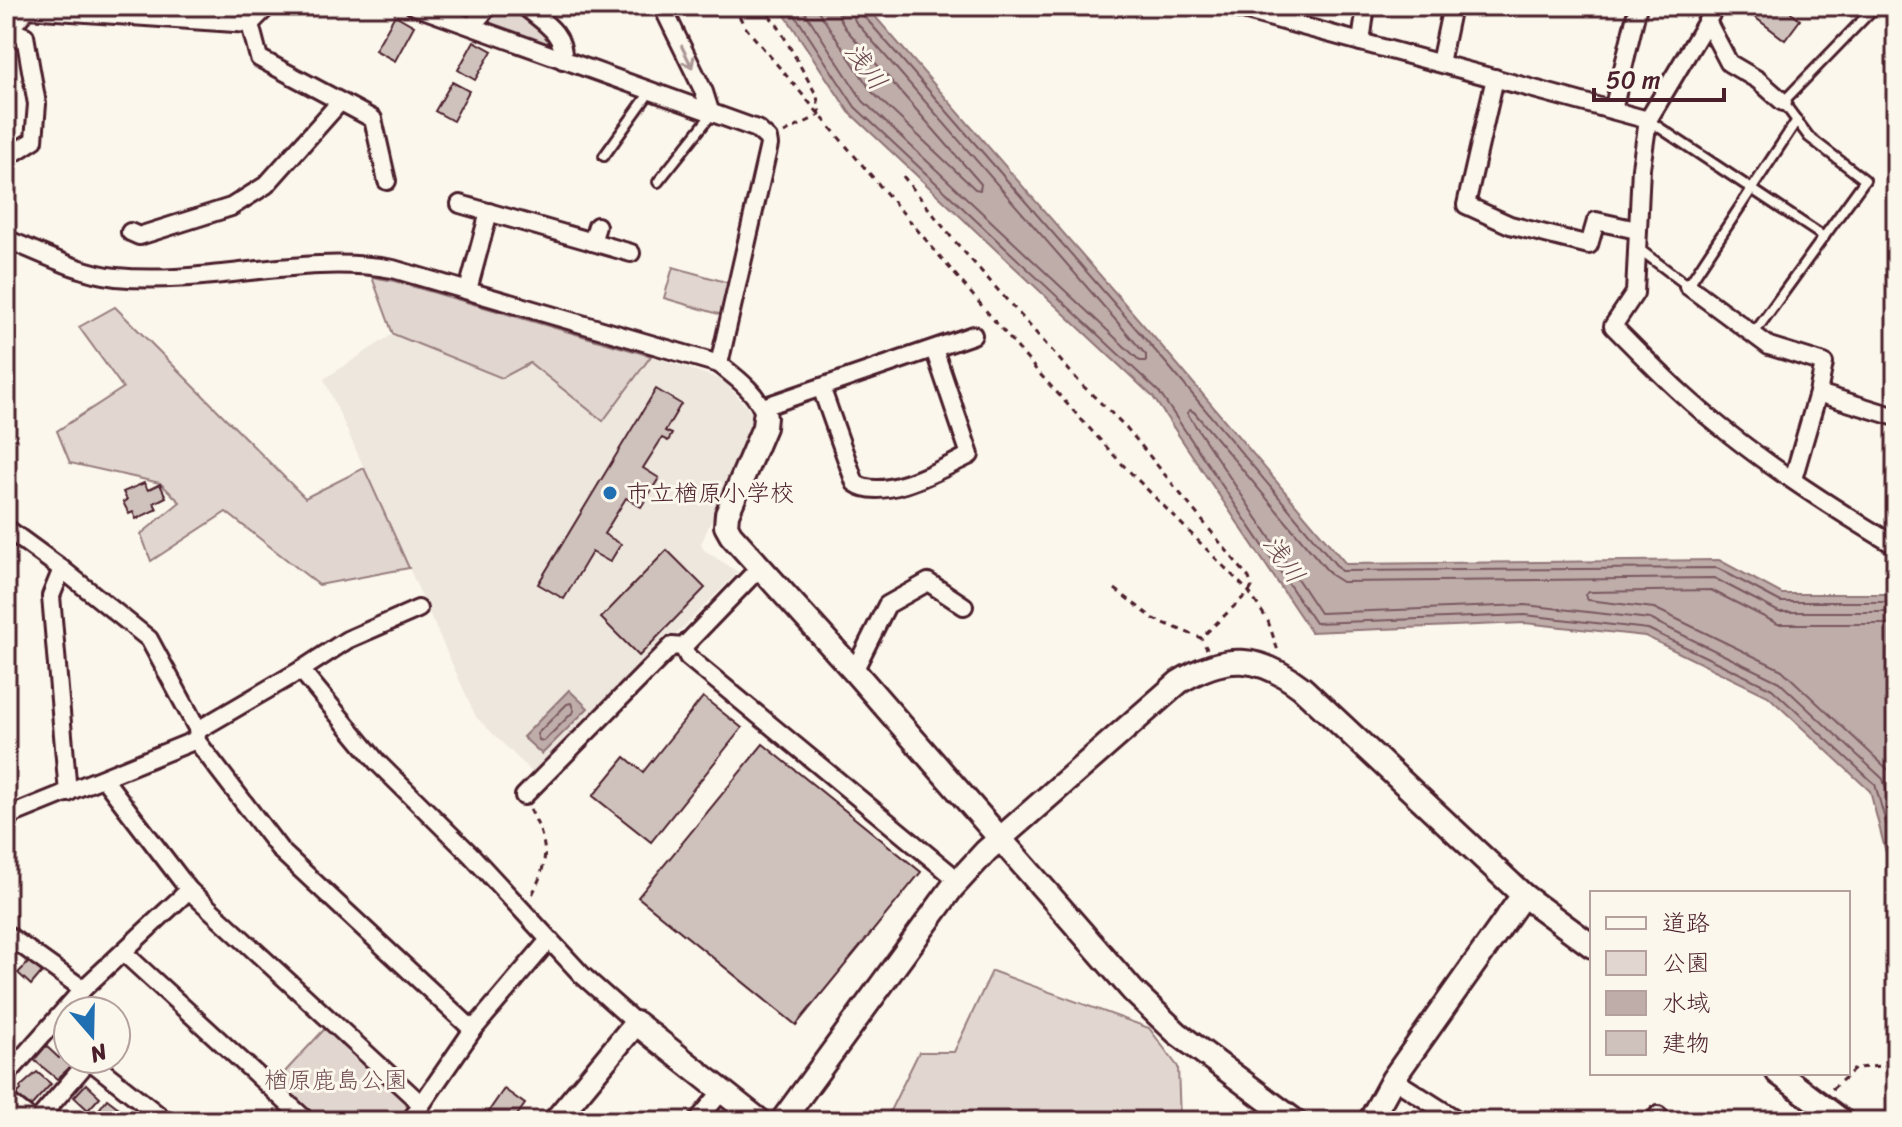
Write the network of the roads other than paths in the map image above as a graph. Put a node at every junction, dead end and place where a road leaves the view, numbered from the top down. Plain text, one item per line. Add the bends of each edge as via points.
1 (21, 6) edge
2 (268, 6) edge
3 (414, 6) edge
4 (489, 6) edge
5 (524, 6) edge
6 (659, 6) edge
7 (1228, 6) edge
8 (1366, 6) edge
9 (1452, 6) edge
10 (1638, 6) edge
11 (1876, 6) edge
12 (1711, 13) edge
13 (250, 24) junction
14 (472, 26) junction
15 (7, 31) edge
16 (1361, 42) junction
17 (563, 60) junction
18 (1440, 63) junction
19 (1495, 78) junction
20 (650, 91) junction
21 (340, 102) junction
22 (1783, 102) junction
23 (1613, 110) junction
24 (712, 112) junction
25 (1648, 120) junction
26 (1797, 120) junction
27 (604, 156) dead end
28 (6, 158) edge
29 (387, 181) dead end
30 (658, 182) dead end
31 (1751, 189) junction
32 (460, 204) dead end
33 (489, 212) junction
34 (1637, 230) junction
35 (130, 232) dead end
36 (1824, 237) junction
37 (6, 239) edge
38 (1639, 249) junction
39 (631, 253) dead end
40 (1688, 286) junction
41 (468, 290) junction
42 (973, 335) dead end
43 (1752, 336) junction
44 (934, 349) junction
45 (719, 364) junction
46 (821, 387) junction
47 (1818, 393) junction
48 (764, 412) junction
49 (1896, 417) edge
50 (1793, 479) junction
51 (6, 528) edge
52 (1896, 546) edge
53 (760, 567) junction
54 (62, 569) junction
55 (964, 606) dead end
56 (418, 609) dead end
57 (683, 647) junction
58 (301, 670) junction
59 (854, 671) junction
60 (197, 735) junction
61 (104, 779) junction
62 (68, 793) junction
63 (524, 796) road end
64 (6, 817) edge
65 (1000, 838) junction
66 (959, 881) junction
67 (189, 890) junction
68 (1523, 895) junction
69 (6, 934) edge
70 (549, 940) junction
71 (1590, 945) edge
72 (123, 952) junction
73 (83, 989) junction
74 (636, 1023) junction
75 (473, 1030) junction
76 (1781, 1075) edge
77 (6, 1076) edge
78 (1393, 1079) junction
79 (722, 1091) junction
80 (6, 1100) edge
81 (421, 1104) junction
82 (35, 1121) edge
83 (166, 1121) edge
84 (307, 1121) edge
85 (410, 1121) edge
86 (555, 1121) edge
87 (697, 1121) edge
88 (760, 1121) edge
89 (782, 1121) edge
90 (1295, 1121) edge
91 (1370, 1121) edge
92 (1459, 1121) edge
93 (1842, 1121) edge

1 - 15 street
2 - 13 street
3 - 14 street
4 - 14 street
5 - 17 street via 561,38
6 -> 24 street
7 - 16 street
8 - 16 street
9 - 18 street
10 - 23 street
11 - 22 lane
12 - 22 street via 1729,63
12 - 25 street
13 - 15 street via 27,9
13 - 21 street via 259,58
14 - 17 street
15 - 28 street via 25,36 37,104 34,140
16 - 18 street
17 - 20 street
18 - 19 street
19 - 23 street
19 - 34 street via 1466,205 1510,225 1589,245 1596,221
20 - 24 street
20 - 27 lane
21 - 29 street via 373,119
21 - 35 street via 266,185 231,207 139,236
22 - 26 lane
23 - 25 street
24 - 30 lane
24 - 45 street via 757,129 769,145
25 - 31 lane
25 - 34 street
26 - 31 lane
26 - 36 lane via 1809,137 1865,180
31 - 36 lane
31 - 40 lane
32 - 33 street
33 - 39 street via 595,234
33 - 41 street
34 - 38 street
36 - 43 lane
37 - 41 street via 115,277 366,264
38 - 40 lane
38 - 50 street via 1635,293 1613,326 1680,392
40 - 43 street
41 - 45 street
42 - 44 street
43 - 47 street via 1824,363
44 - 46 street
44 - 46 street via 970,455 900,487 863,488 855,483
45 - 48 street via 740,380
46 - 48 street
47 - 49 street
47 - 50 street
48 - 53 street via 764,427 726,526
50 - 52 street
51 - 54 street
53 - 57 street
53 - 59 street
54 - 60 street via 149,639
54 - 62 street via 51,596
55 - 59 street via 928,582 887,605
56 - 58 street via 347,640
57 - 63 street via 672,646
57 - 66 street via 688,657
58 - 60 street
58 - 70 street via 377,762
59 - 65 street
60 - 61 street
60 - 75 street via 281,851
61 - 62 street
61 - 67 street
62 - 64 street
65 - 66 street
65 - 68 street via 1179,682 1212,664 1242,661 1283,673 1302,688
65 - 90 street via 1133,991 1177,1033
66 - 89 street
67 - 72 street
67 - 81 street
68 - 71 street
68 - 78 street
69 - 73 street
70 - 74 street
70 - 75 street
72 - 73 street
72 - 84 street
73 - 77 street
74 - 79 street
74 - 86 street
75 - 81 street
76 - 93 street
78 - 91 street
78 - 92 street
79 - 87 street
79 - 88 street
80 - 82 street
81 - 85 street
82 - 83 street via 89,1060

